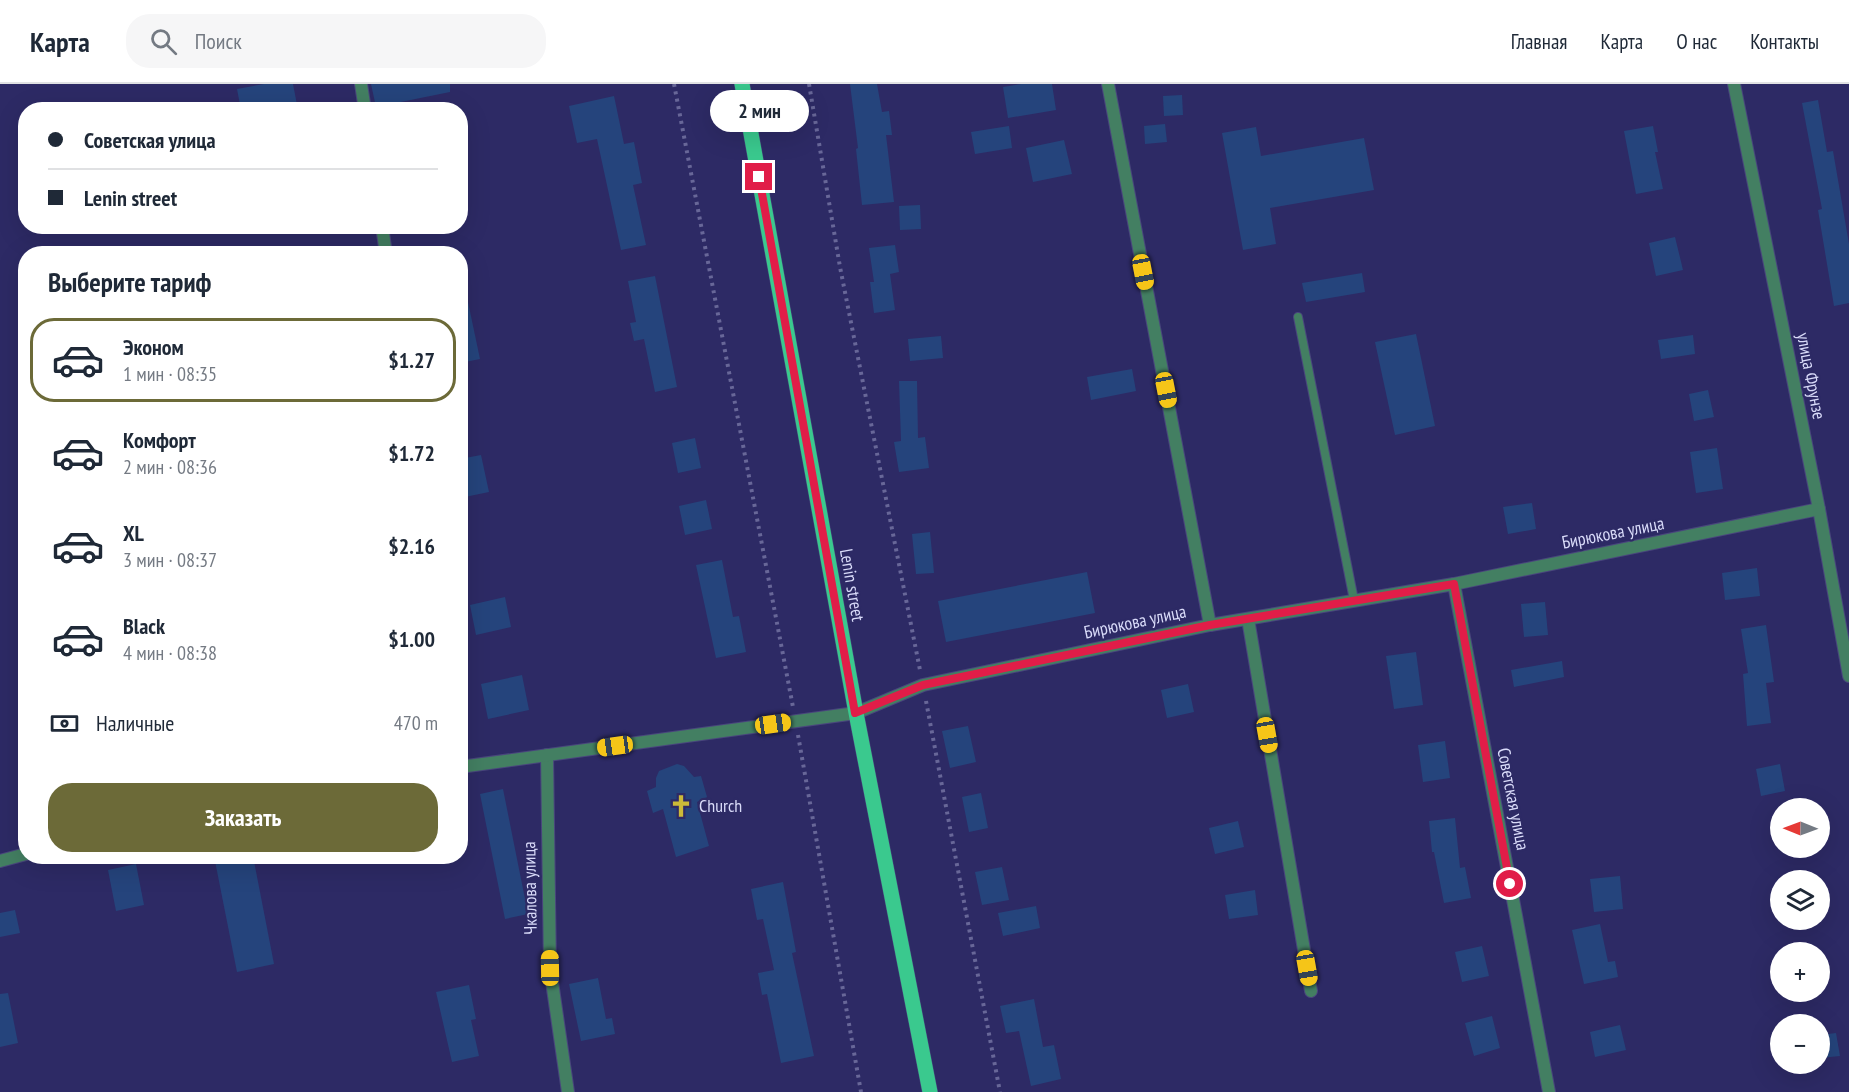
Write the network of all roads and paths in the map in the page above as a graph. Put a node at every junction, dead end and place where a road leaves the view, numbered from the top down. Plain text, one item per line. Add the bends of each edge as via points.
1 (361, 84) edge
2 (674, 84) edge
3 (742, 84) edge
4 (809, 84) edge
5 (1108, 84) edge
6 (1734, 84) edge
7 (364, 102) edge
8 (1298, 317) dead end
9 (1819, 509) junction
10 (1454, 584) junction
11 (1354, 600) junction
12 (1248, 618) junction
13 (1210, 625) junction
14 (1849, 676) edge
15 (923, 685) junction
16 (855, 713) junction
17 (795, 721) junction
18 (547, 755) junction
19 (468, 766) edge
20 (18, 856) edge
21 (0, 861) edge
22 (1311, 991) dead end
23 (568, 1092) edge
24 (861, 1092) edge
25 (930, 1092) edge
26 (1000, 1092) edge
27 (1549, 1092) edge

1 - 7 street
2 - 17 path
3 - 16 main road, Lenin street
4 - 15 path via 840,267
5 - 13 street
6 - 9 street, улица Фрунзе
8 - 11 lane
9 - 10 street, Бирюкова улица
9 - 14 street, улица Фрунзе
10 - 11 street, Бирюкова улица
10 - 27 street, Советская улица
11 - 12 street, Бирюкова улица
12 - 13 street, Бирюкова улица
12 - 22 street
13 - 15 street, Бирюкова улица
15 - 16 street, Бирюкова улица
15 - 26 path
16 - 17 street, Бирюкова улица
16 - 25 main road, Lenin street
17 - 18 street, Бирюкова улица
17 - 24 path
18 - 19 street, Бирюкова улица
18 - 23 street, Чкалова улица via 550,968
20 - 21 street

